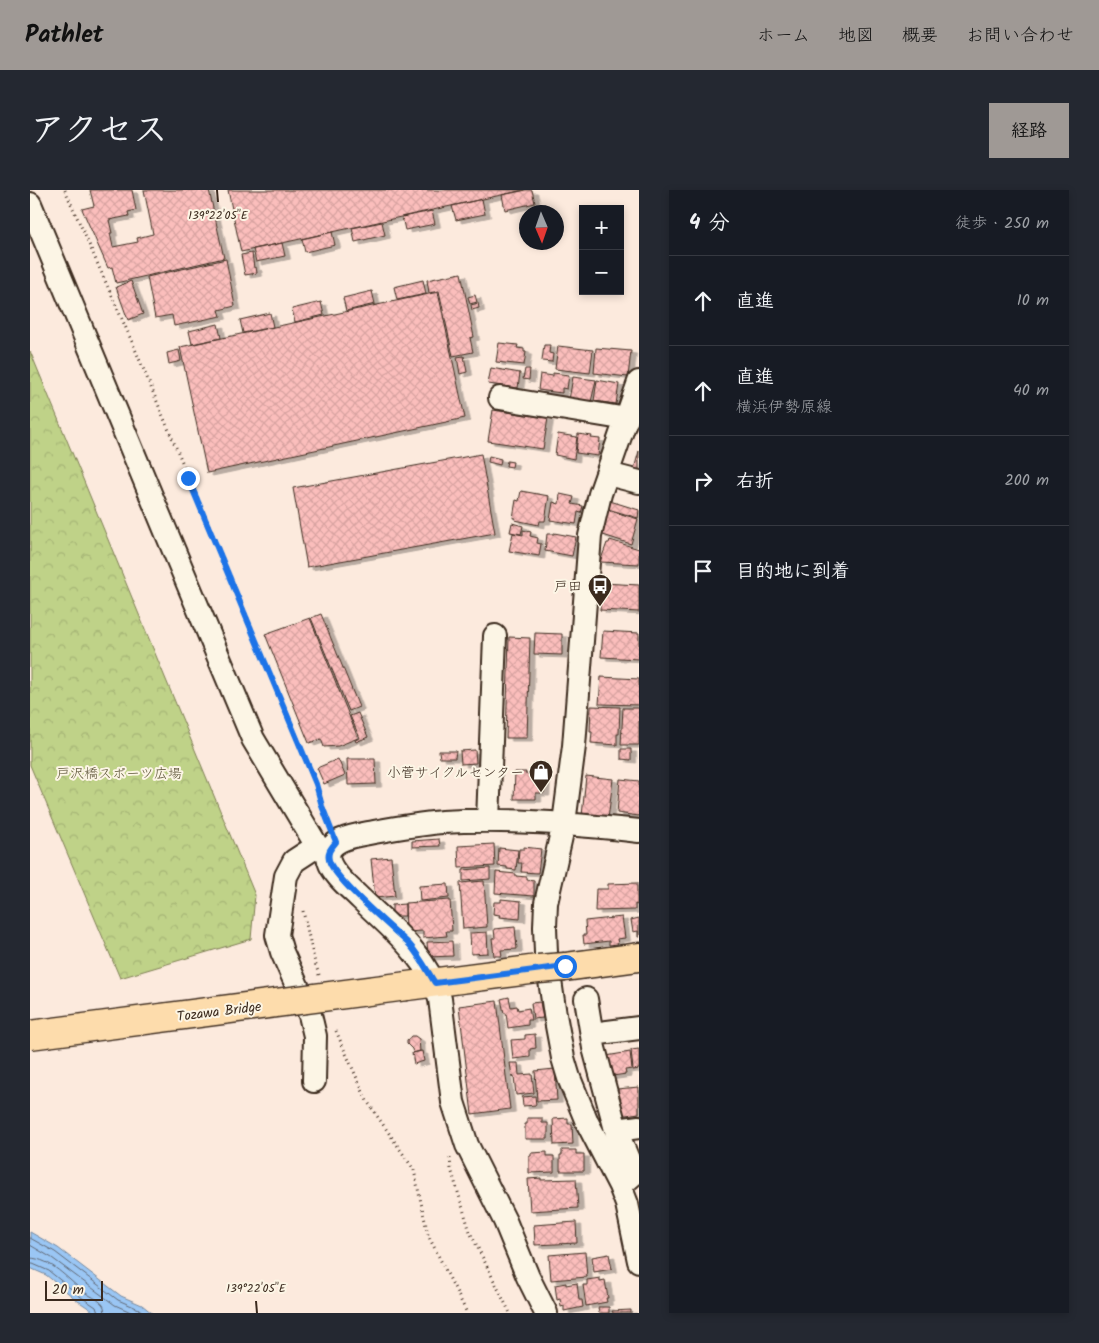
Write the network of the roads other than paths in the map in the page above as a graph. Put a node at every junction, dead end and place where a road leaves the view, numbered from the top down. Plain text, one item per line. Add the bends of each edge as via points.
1 (30, 204) edge
2 (639, 382) edge
3 (500, 398) dead end
4 (627, 419) junction
5 (608, 474) junction
6 (639, 482) edge
7 (496, 636) dead end
8 (488, 821) junction
9 (564, 823) junction
10 (639, 831) edge
11 (327, 847) junction
12 (639, 957) edge
13 (435, 983) junction
14 (586, 999) dead end
15 (639, 1028) edge
16 (592, 1034) junction
17 (30, 1035) edge
18 (314, 1081) dead end
19 (639, 1127) edge
20 (616, 1130) junction
21 (620, 1186) junction
22 (505, 1221) junction
23 (639, 1261) edge
24 (546, 1313) edge
25 (557, 1313) edge

1 - 11 street via 253,739
2 - 4 street
3 - 4 street via 528,398
4 - 5 street
5 - 6 street
5 - 9 street via 590,536 574,746
7 - 8 street
8 - 9 street
8 - 11 street via 401,827 345,838
9 - 10 street
9 - 21 street via 546,903 546,953 555,1015 569,1078 587,1122
11 - 13 street via 332,868 410,946
11 - 18 street via 294,861 286,876 277,935 310,1015 315,1036
12 - 13 main road, Tozawa Bridge, bridge
13 - 17 main road, Tozawa Bridge, bridge
13 - 22 street via 440,999 453,1102 467,1144
14 - 16 street
15 - 16 street
16 - 20 street
19 - 20 street
20 - 21 street via 634,1174
21 - 23 street
22 - 24 street
22 - 25 street via 538,1274

